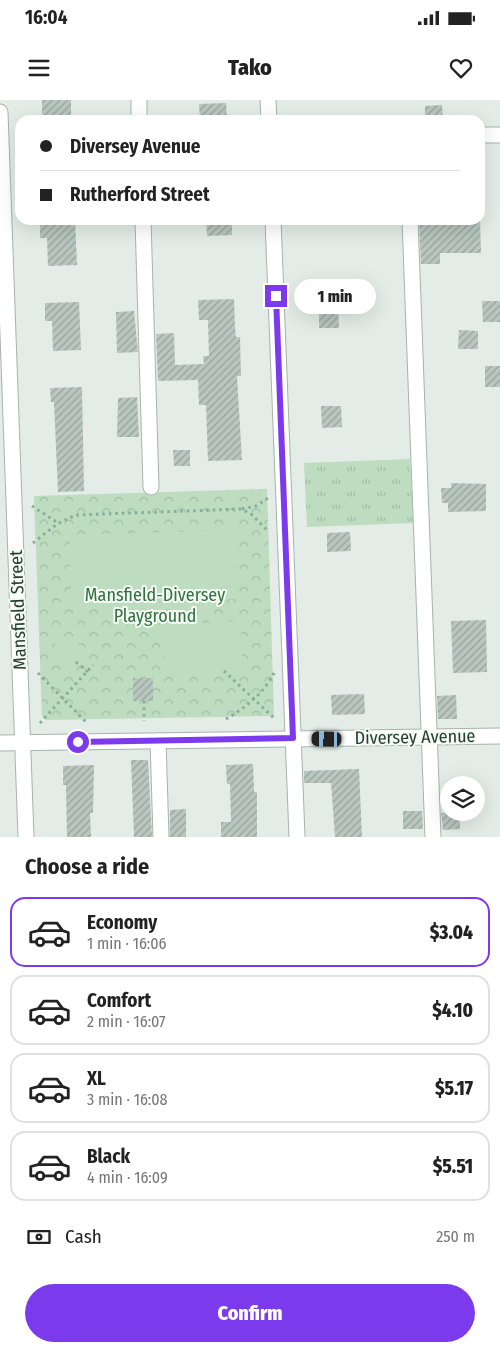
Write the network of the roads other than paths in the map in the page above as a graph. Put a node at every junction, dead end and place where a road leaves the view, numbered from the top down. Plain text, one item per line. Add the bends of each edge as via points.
1 (139, 100) edge
2 (268, 100) edge
3 (0, 112) edge
4 (139, 115) edge
5 (269, 115) edge
6 (485, 135) edge
7 (500, 135) edge
8 (143, 225) edge
9 (273, 225) edge
10 (410, 225) edge
11 (151, 487) dead end
12 (500, 736) edge
13 (430, 737) junction
14 (293, 738) junction
15 (158, 740) junction
16 (22, 742) junction
17 (0, 743) edge
18 (26, 837) edge
19 (161, 837) edge
20 (297, 837) edge
21 (433, 837) edge

1 - 4 street
2 - 5 street
3 - 16 street, Mansfield Street
6 - 7 street
8 - 11 street
9 - 14 street
10 - 13 street
12 - 13 street, Diversey Avenue
13 - 14 street, Diversey Avenue
13 - 21 street
14 - 15 street, Diversey Avenue
14 - 20 street
15 - 16 street, Diversey Avenue
15 - 19 street
16 - 17 street, Diversey Avenue
16 - 18 street, Mansfield Street

